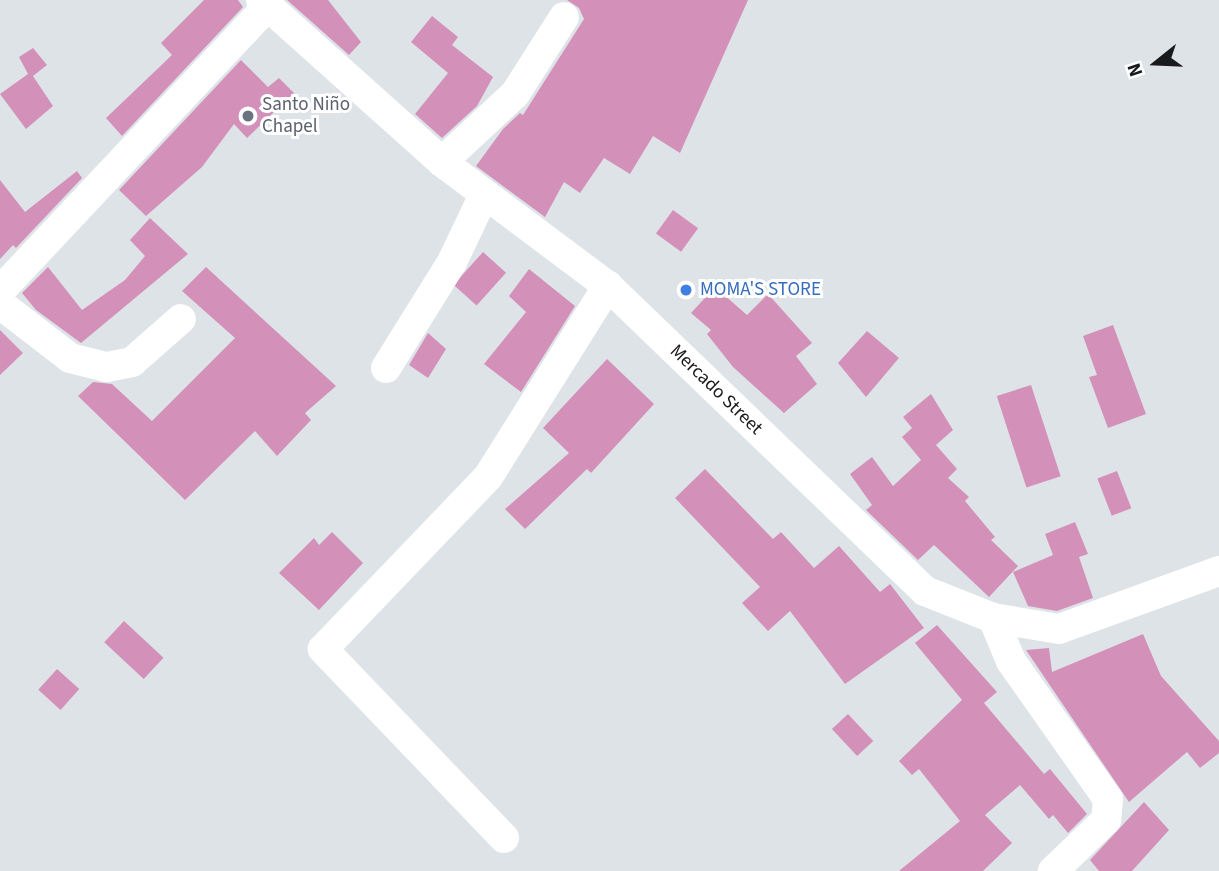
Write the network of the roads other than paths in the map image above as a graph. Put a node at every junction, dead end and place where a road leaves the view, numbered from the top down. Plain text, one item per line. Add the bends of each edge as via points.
1 (263, 4) edge
2 (564, 18) dead end
3 (442, 162) junction
4 (484, 195) junction
5 (608, 286) junction
6 (0, 291) edge
7 (0, 304) edge
8 (181, 318) dead end
9 (386, 368) dead end
10 (1219, 571) edge
11 (993, 618) junction
12 (504, 838) dead end
13 (1053, 871) edge

1 - 3 street, Mercado Street
1 - 6 street
2 - 3 street via 514,94
3 - 4 street, Mercado Street
4 - 5 street, Mercado Street
4 - 9 street via 452,262
5 - 11 street, Mercado Street via 925,591
5 - 12 street via 488,477 323,649
7 - 8 street via 70,358 107,367 132,362
10 - 11 street, Mercado Street via 1059,628
11 - 13 street via 1012,661 1108,799 1105,820

